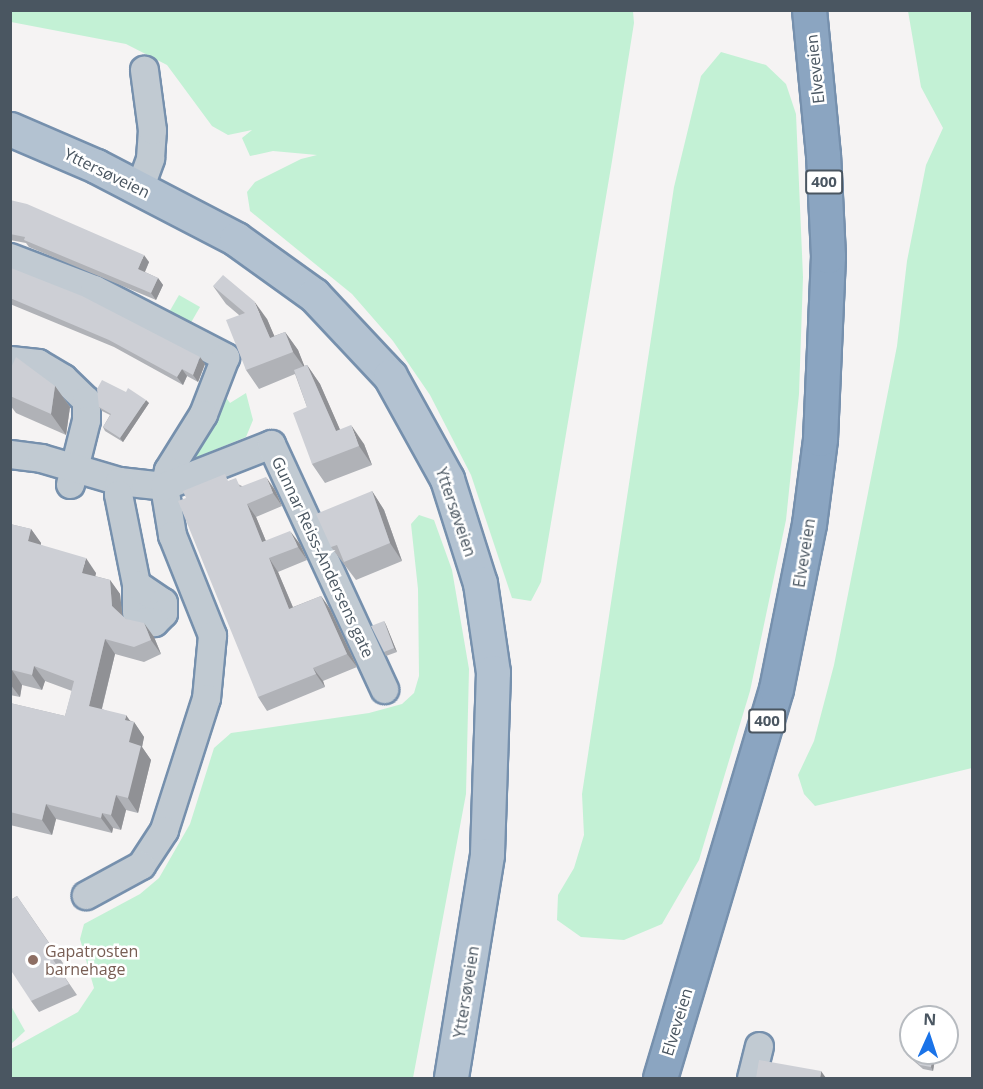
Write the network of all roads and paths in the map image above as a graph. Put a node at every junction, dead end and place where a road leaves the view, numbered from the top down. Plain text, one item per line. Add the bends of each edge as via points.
1 (809, 10) edge
2 (144, 70) dead end
3 (10, 129) edge
4 (139, 189) junction
5 (10, 257) edge
6 (10, 360) edge
7 (15, 460) edge
8 (114, 475) junction
9 (71, 476) junction
10 (164, 486) junction
11 (141, 616) dead end
12 (384, 689) dead end
13 (86, 895) dead end
14 (759, 1046) dead end
15 (451, 1078) edge
16 (660, 1078) edge
17 (752, 1078) edge

1 - 16 highway, Elveveien / 400 via 828,256 822,407 809,524 776,689
2 - 4 street via 152,130 150,158
3 - 4 main road, Yttersøveien
4 - 15 main road, Yttersøveien via 236,239 314,295 390,376 447,479 480,584 493,672 487,855
5 - 10 street via 94,289 225,357 203,414 168,470
6 - 9 street via 38,363 86,399 86,420
7 - 9 street, Gunnar Reiss-Andersens gate
8 - 9 street, Gunnar Reiss-Andersens gate
8 - 10 street, Gunnar Reiss-Andersens gate
8 - 11 street via 136,584 163,603 154,622
10 - 12 street, Gunnar Reiss-Andersens gate via 271,444
10 - 13 street via 172,535 212,635 206,698 164,830 141,865
14 - 17 street

